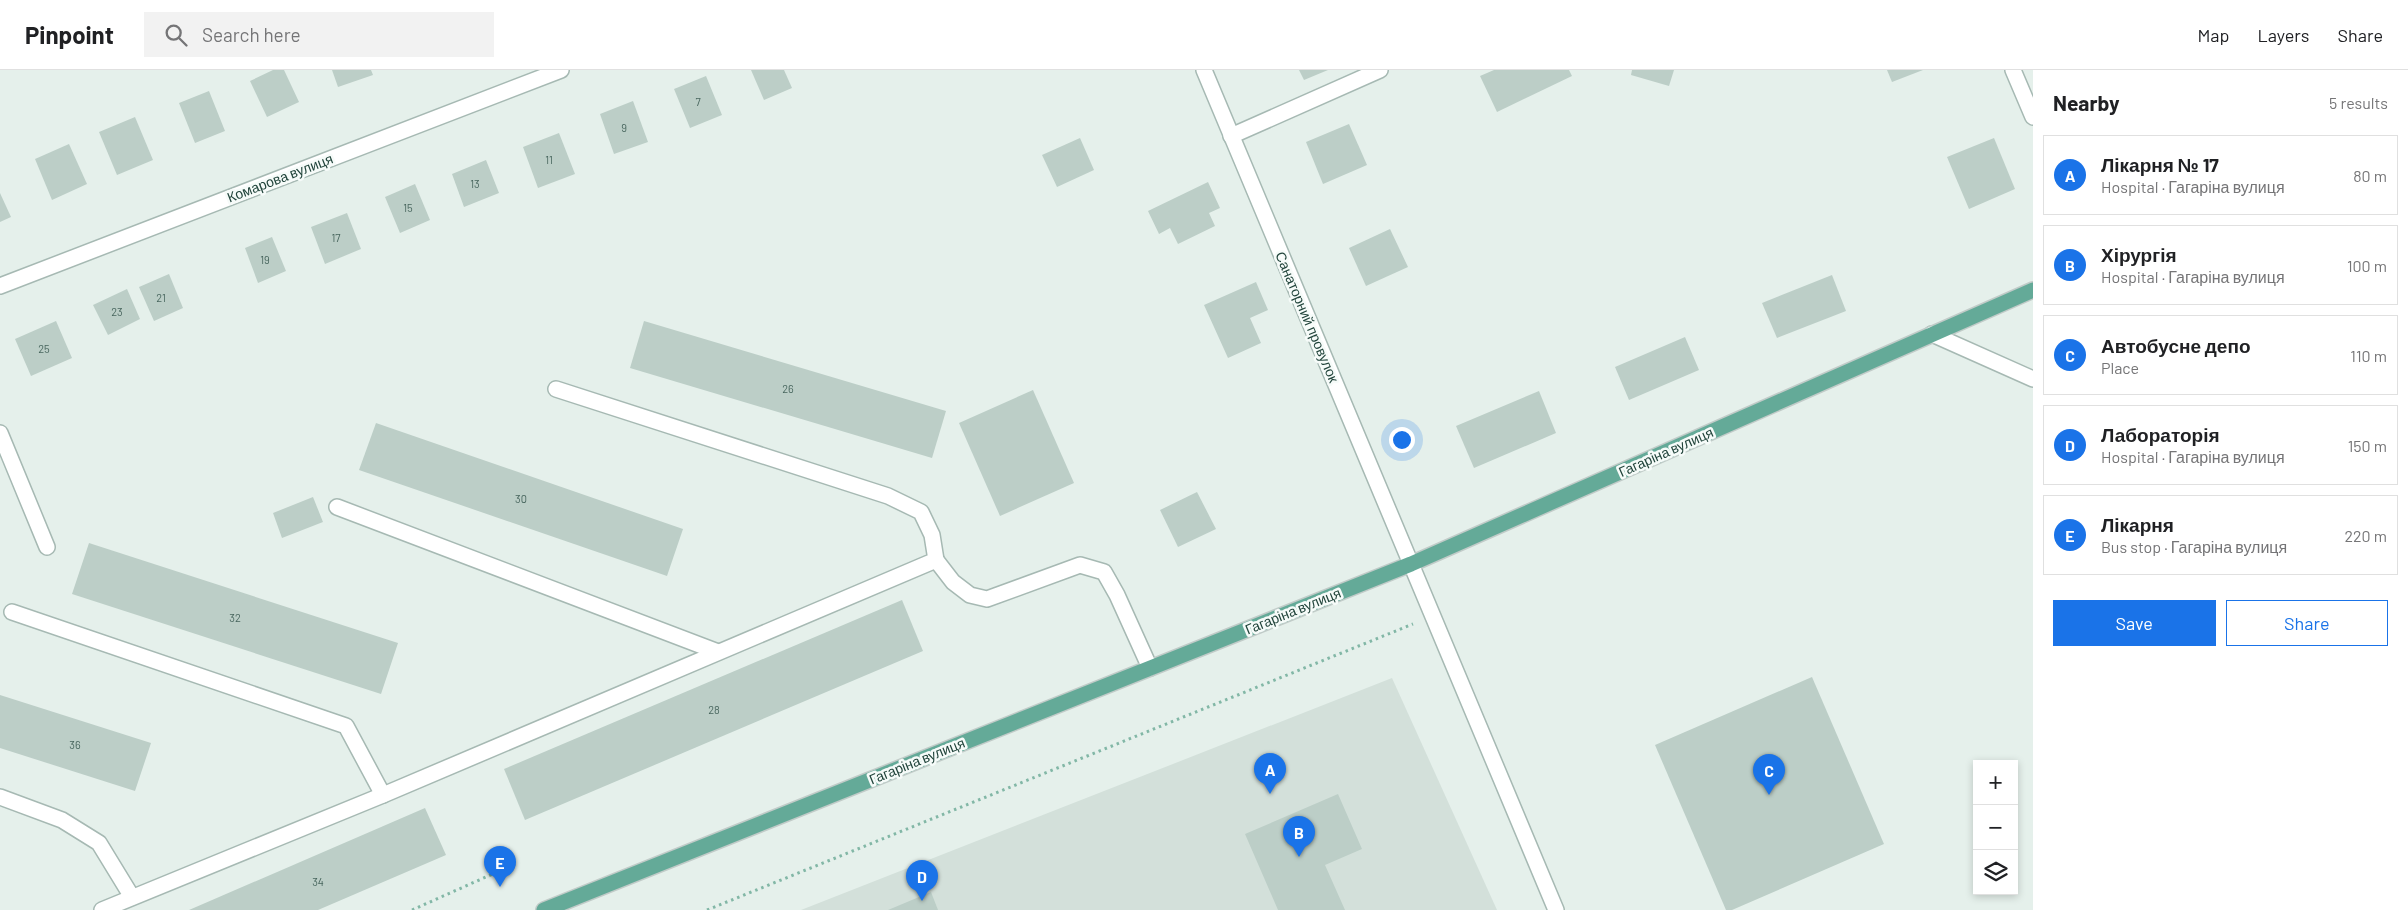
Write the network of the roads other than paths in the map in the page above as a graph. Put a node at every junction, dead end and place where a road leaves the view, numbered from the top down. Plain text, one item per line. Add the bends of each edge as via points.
1 (561, 70) edge
2 (1204, 70) edge
3 (1380, 70) edge
4 (2013, 70) edge
5 (2033, 117) edge
6 (1231, 136) junction
7 (0, 286) edge
8 (2033, 290) edge
9 (1932, 334) junction
10 (2033, 379) edge
11 (556, 389) dead end
12 (0, 433) edge
13 (337, 508) dead end
14 (47, 547) dead end
15 (936, 560) junction
16 (1411, 564) junction
17 (12, 612) dead end
18 (718, 652) junction
19 (1150, 668) junction
20 (383, 795) junction
21 (0, 797) edge
22 (132, 897) junction
23 (102, 910) edge
24 (544, 910) edge
25 (1556, 910) edge

1 - 7 street, Комарова вулиця
2 - 6 street, Санаторний провулок
3 - 6 street
4 - 5 street
6 - 16 street, Санаторний провулок
8 - 9 main road, Гагаріна вулиця
9 - 10 street
9 - 16 main road, Гагаріна вулиця
11 - 15 street via 888,496 921,512 932,535
12 - 14 street
13 - 18 street
15 - 18 street
15 - 19 street via 964,591 987,600 1080,565 1104,572
16 - 19 main road, Гагаріна вулиця
16 - 25 street, Санаторний провулок
17 - 20 street via 346,726
18 - 20 street
19 - 24 main road, Гагаріна вулиця
20 - 22 street
21 - 22 street via 62,820 100,843
22 - 23 street

